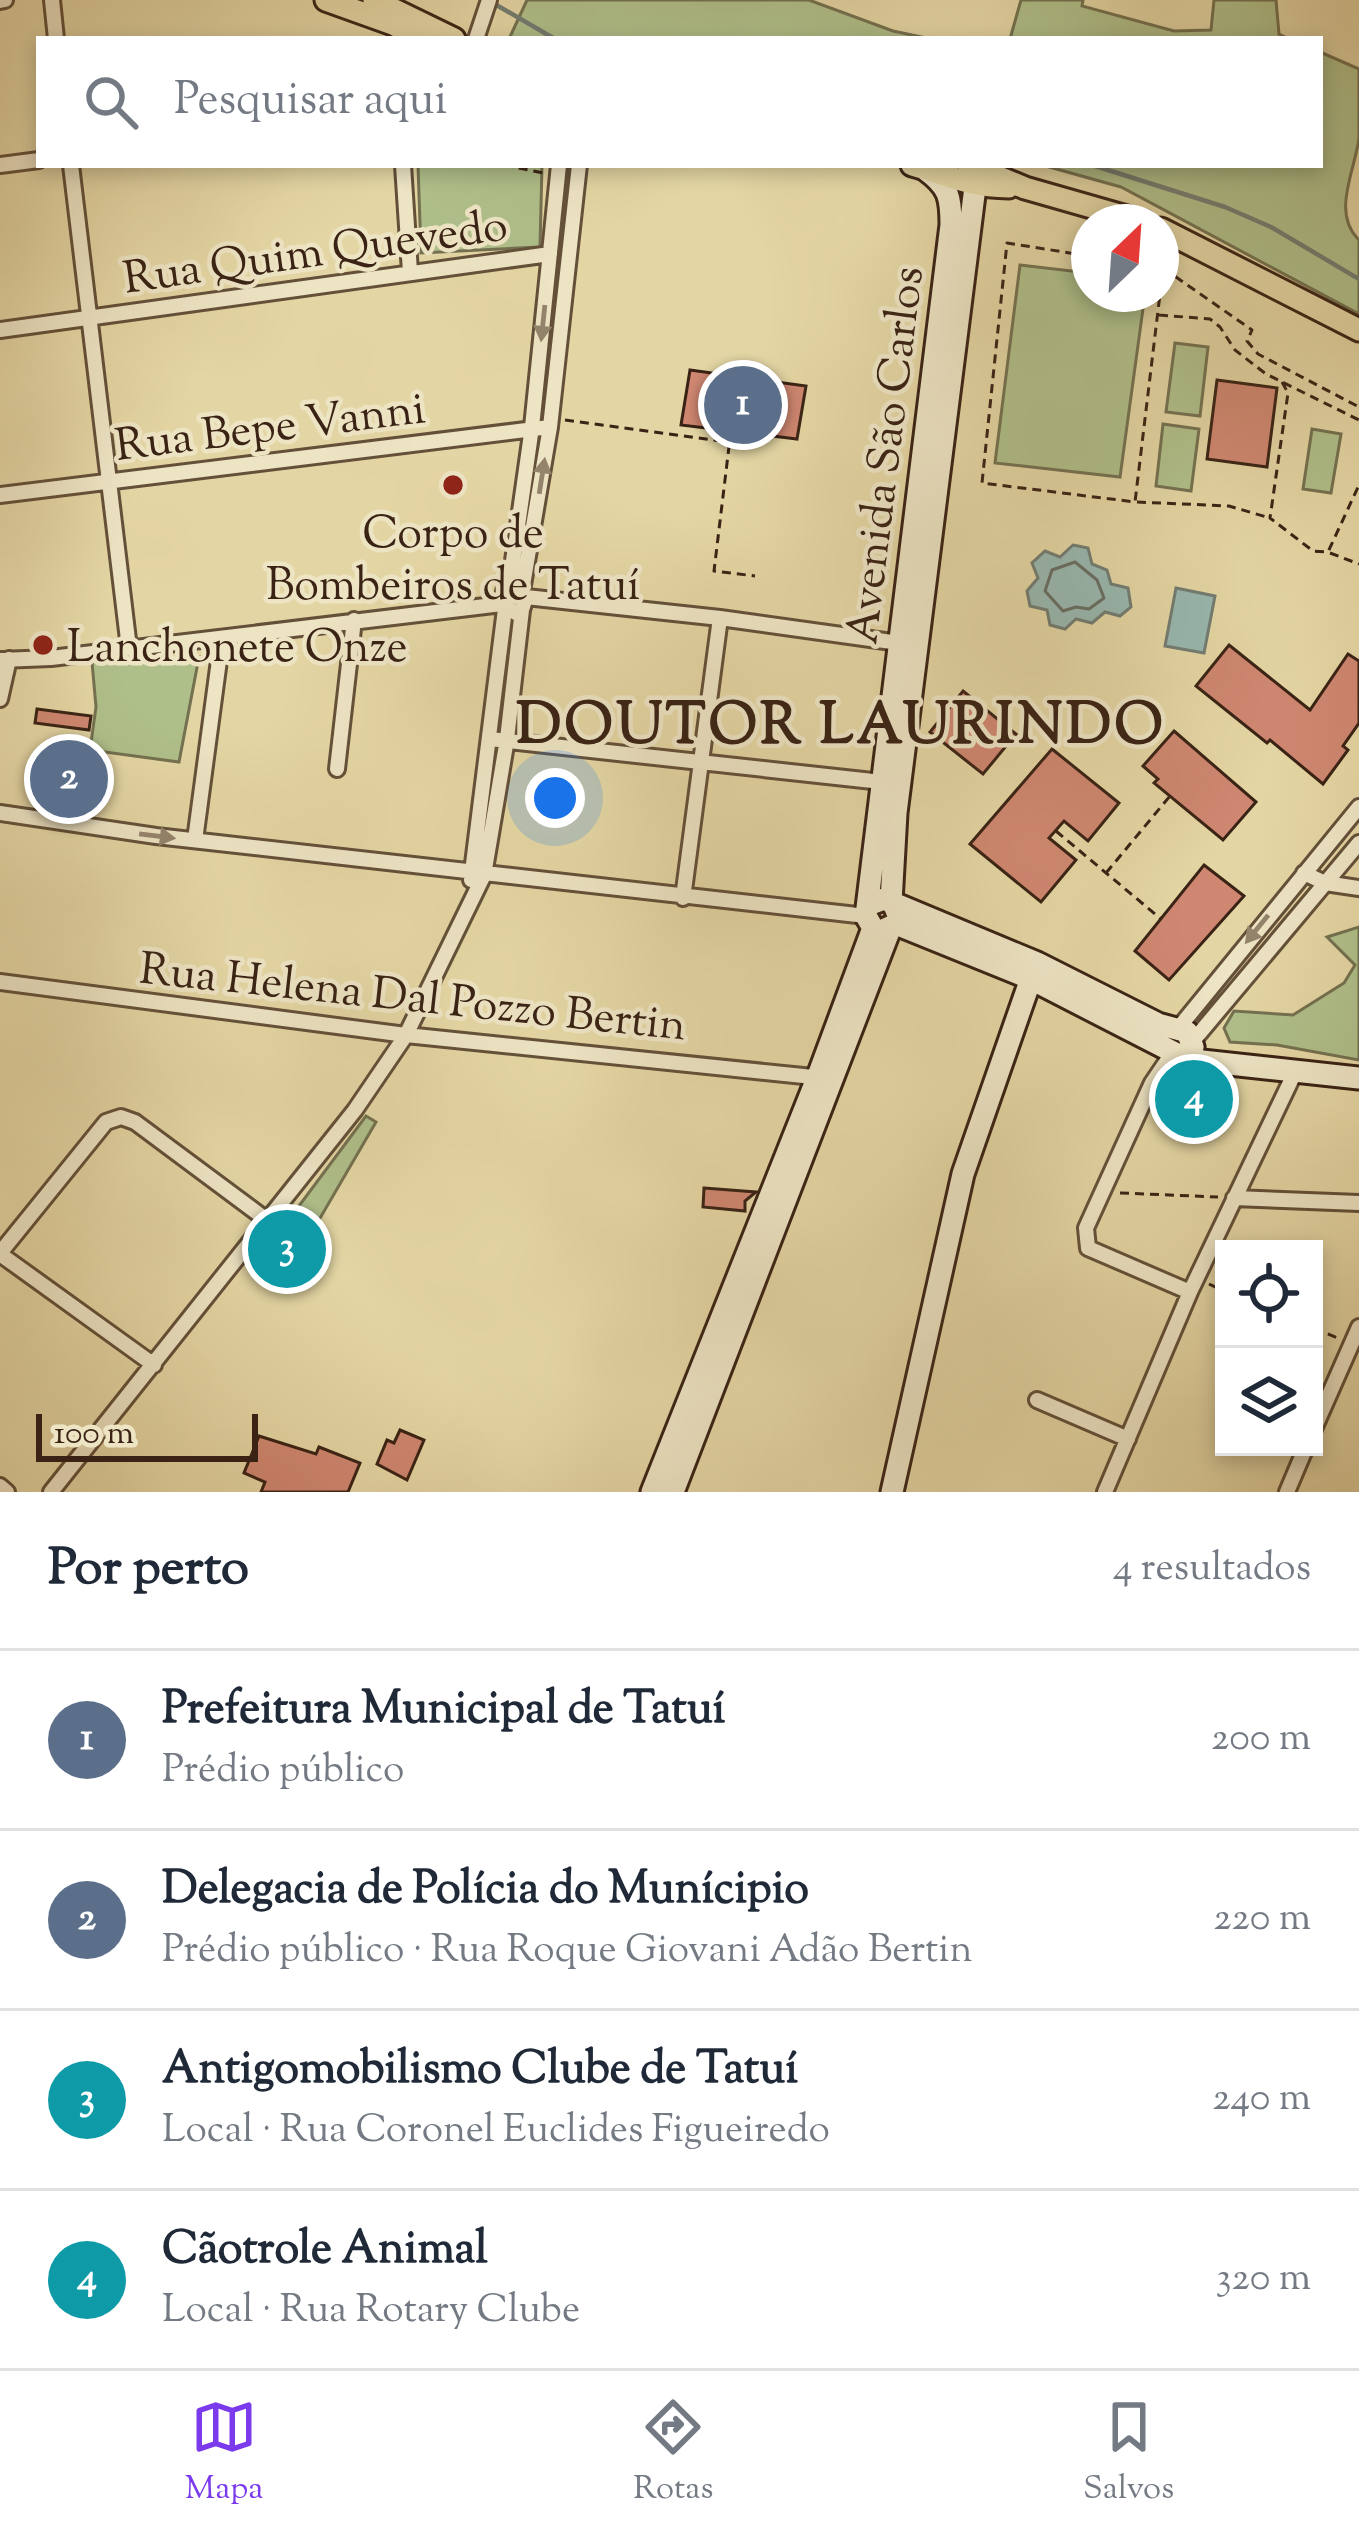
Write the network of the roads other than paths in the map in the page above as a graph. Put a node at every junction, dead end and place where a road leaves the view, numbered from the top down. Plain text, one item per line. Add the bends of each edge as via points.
1 (52, 0) edge
2 (326, 0) edge
3 (374, 0) edge
4 (489, 0) edge
5 (393, 32) edge
6 (56, 36) edge
7 (448, 36) edge
8 (477, 36) edge
9 (36, 160) edge
10 (0, 165) edge
11 (71, 168) edge
12 (403, 168) edge
13 (579, 168) edge
14 (921, 168) edge
15 (929, 168) edge
16 (559, 171) edge
17 (970, 172) edge
18 (1080, 204) edge
19 (1179, 238) edge
20 (550, 254) junction
21 (410, 272) junction
22 (91, 318) junction
23 (0, 329) edge
24 (1359, 330) edge
25 (550, 422) junction
26 (532, 428) junction
27 (110, 482) junction
28 (0, 495) edge
29 (520, 597) junction
30 (503, 607) junction
31 (720, 618) junction
32 (354, 620) junction
33 (222, 638) junction
34 (899, 643) junction
35 (129, 648) junction
36 (4, 660) edge
37 (0, 699) edge
38 (490, 739) junction
39 (507, 739) junction
40 (700, 760) junction
41 (337, 769) dead end
42 (891, 783) junction
43 (1359, 807) edge
44 (0, 813) edge
45 (195, 841) junction
46 (1331, 841) junction
47 (1354, 849) edge
48 (1304, 873) junction
49 (477, 874) junction
50 (1325, 883) junction
51 (1359, 888) edge
52 (683, 898) junction
53 (883, 915) junction
54 (1033, 970) junction
55 (0, 982) edge
56 (406, 1035) junction
57 (1180, 1046) junction
58 (1296, 1070) junction
59 (1359, 1078) edge
60 (825, 1080) junction
61 (1234, 1198) junction
62 (1359, 1203) edge
63 (268, 1221) junction
64 (0, 1253) edge
65 (1190, 1292) junction
66 (1359, 1327) edge
67 (154, 1365) junction
68 (1037, 1400) dead end
69 (1323, 1408) edge
70 (1128, 1439) junction
71 (1302, 1456) edge
72 (0, 1486) edge
73 (8, 1492) edge
74 (51, 1492) edge
75 (652, 1492) edge
76 (673, 1492) edge
77 (892, 1492) edge
78 (1106, 1492) edge
79 (1287, 1492) edge

1 - 6 street
2 - 5 main road
3 - 7 main road
4 - 8 street
9 - 10 street
11 - 22 street
12 - 21 street
13 - 25 street
14 - 34 main road, Avenida São Carlos via 945,184 951,225
15 - 17 main road
16 - 20 street
17 - 18 main road
17 - 42 main road, Avenida São Carlos
19 - 24 main road
20 - 21 street, Rua Quim Quevedo
20 -> 26 street
21 - 22 street, Rua Quim Quevedo
22 - 23 street, Rua Quim Quevedo
22 - 27 street
25 - 26 street, Rua Bepe Vanni
29 -> 25 street
26 - 27 street, Rua Bepe Vanni
26 - 29 street
27 - 28 street, Rua Bepe Vanni
27 - 35 street
29 - 30 street via 504,592
29 - 31 street
29 - 39 street
30 - 32 street
30 - 38 street
31 - 34 street
31 - 40 street
32 - 33 street
32 - 41 street
33 - 35 street
33 - 45 street
34 - 42 main road, Avenida São Carlos
35 - 36 street
36 - 37 street
38 - 39 street
38 - 49 street
39 - 40 street
39 - 49 street
40 - 42 street
40 - 52 street
42 - 53 main road, Avenida São Carlos
43 - 46 street
44 -> 45 street
45 - 49 street
46 - 47 street
46 - 48 street
47 - 50 street
48 - 50 street
48 -> 57 street
49 - 52 street
49 - 56 street
50 - 51 street
50 - 57 street
52 - 53 street
53 - 54 main road
53 - 60 main road, Avenida São Carlos
54 - 57 main road
54 - 77 main road via 963,1174
55 - 56 street, Rua Helena Dal Pozzo Bertin
56 - 60 street, Rua Helena Dal Pozzo Bertin
56 - 63 street
57 - 58 main road via 1202,1061
57 - 65 street via 1152,1083 1086,1228 1088,1248
58 - 59 main road
58 - 61 street
60 - 75 main road, Avenida São Carlos
60 - 76 main road, Avenida São Carlos
61 - 62 street
61 - 65 street
63 - 64 street via 121,1117 106,1122
63 - 67 street
64 - 67 street
65 - 70 street
66 - 69 street
67 - 74 street
68 - 70 street
70 - 78 street
71 - 79 street
72 - 73 street

